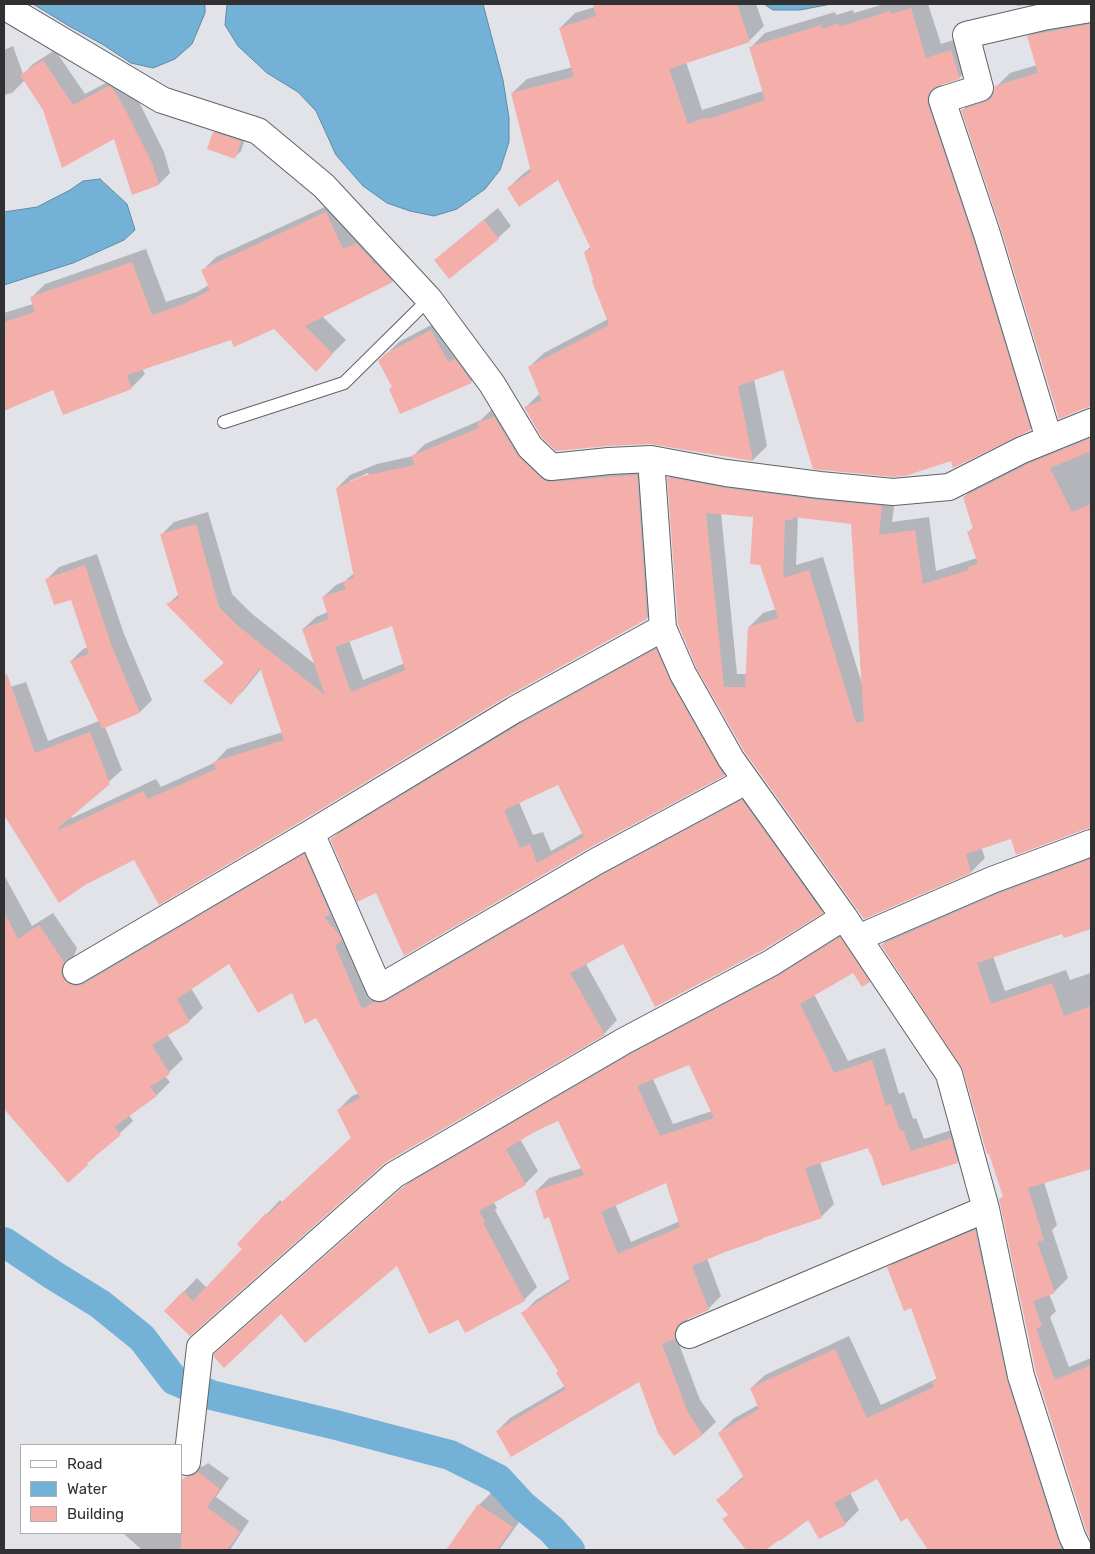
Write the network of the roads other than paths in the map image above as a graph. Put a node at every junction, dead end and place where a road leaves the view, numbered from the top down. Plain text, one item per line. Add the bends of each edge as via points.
1 (4, 6) edge
2 (1091, 9) edge
3 (429, 299) junction
4 (224, 422) dead end
5 (1091, 422) edge
6 (1049, 439) junction
7 (651, 459) junction
8 (663, 628) junction
9 (746, 781) junction
10 (311, 833) junction
11 (1091, 843) edge
12 (851, 927) junction
13 (76, 971) dead end
14 (986, 1209) junction
15 (689, 1335) dead end
16 (187, 1462) dead end
17 (1081, 1539) edge

1 - 3 street via 162,100 258,131 324,186
2 - 6 street via 966,35 980,88 942,100 987,234
3 - 4 lane via 344,383
3 - 7 street via 492,384 530,447 551,467
5 - 6 street
6 - 7 street via 949,487 893,492 726,473
7 - 8 street
8 - 9 street via 683,674 730,759
8 - 10 street via 514,710
9 - 10 street via 597,861 379,988
9 - 12 street
10 - 13 street
11 - 12 street
12 - 14 street via 948,1074
12 - 16 street via 771,963 624,1041 394,1175 200,1347
14 - 15 street
14 - 17 street via 1021,1376

